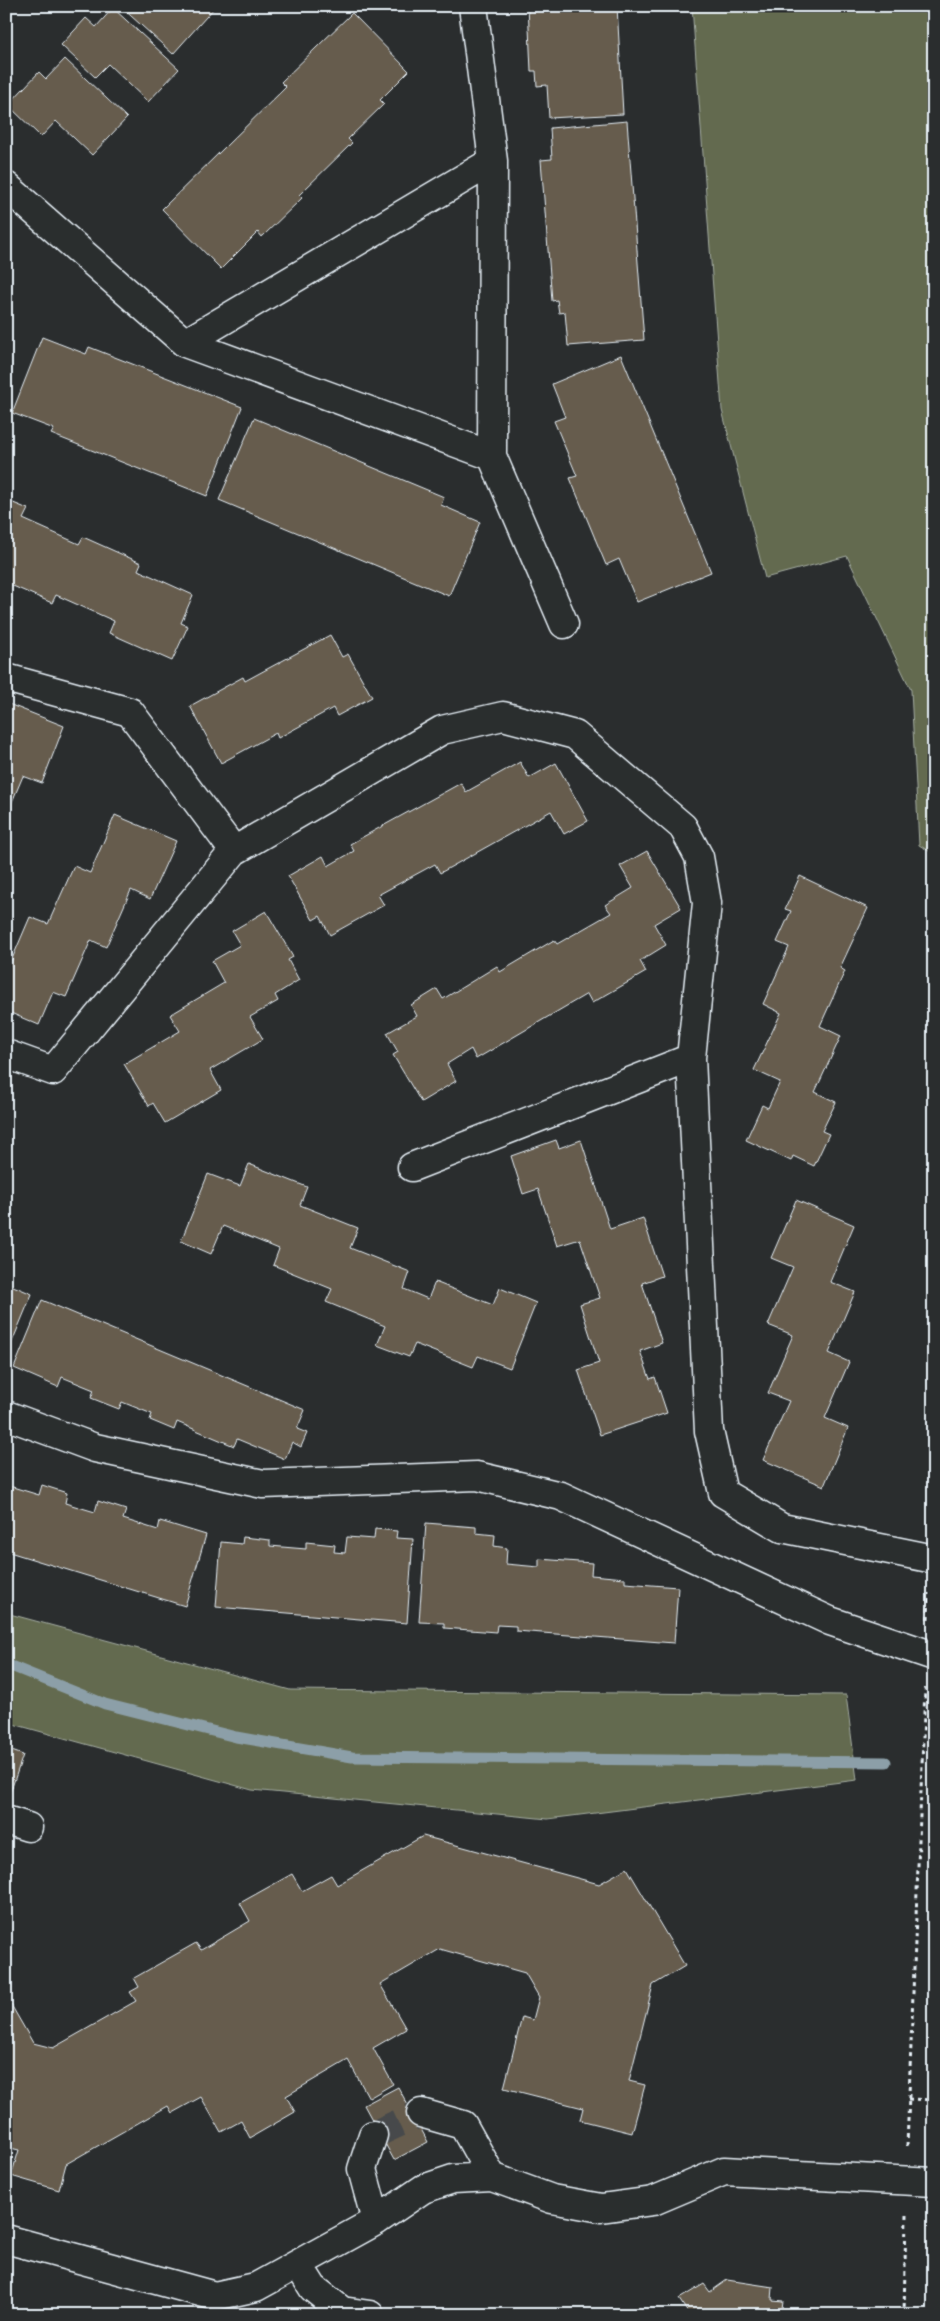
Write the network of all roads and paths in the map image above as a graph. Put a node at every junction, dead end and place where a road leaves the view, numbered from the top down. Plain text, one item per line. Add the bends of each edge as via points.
1 (473, 6) edge
2 (493, 161) junction
3 (6, 186) edge
4 (185, 343) junction
5 (492, 456) junction
6 (564, 624) dead end
7 (6, 678) edge
8 (234, 851) junction
9 (6, 1054) edge
10 (692, 1058) junction
11 (412, 1167) dead end
12 (6, 1415) edge
13 (934, 1510) edge
14 (932, 1559) edge
15 (930, 1655) edge
16 (908, 2099) junction
17 (934, 2100) edge
18 (421, 2113) tunnel mouth
19 (373, 2135) dead end
20 (492, 2177) junction
21 (906, 2180) junction
22 (934, 2182) edge
23 (376, 2221) junction
24 (6, 2239) edge
25 (298, 2264) junction
26 (370, 2315) edge
27 (904, 2315) edge

1 - 2 lane
2 - 4 lane
2 - 5 lane
3 - 4 lane
4 - 5 lane
5 - 6 lane
7 - 8 lane via 130,712
8 - 9 lane via 53,1071
8 - 10 lane via 442,730 503,716 575,735 683,827 699,857 707,903
10 - 11 lane
10 - 14 lane via 709,1431 723,1493 782,1528
12 - 15 lane via 95,1448 263,1484 477,1476 561,1496 830,1621
13 - 14 path
14 - 15 path
15 - 16 path
16 - 17 path
16 - 21 path
18 - 20 lane via 463,2125
19 - 23 lane via 362,2169
20 - 21 lane via 552,2199 601,2208 653,2201 724,2171
20 - 23 lane via 453,2179 423,2189
21 - 22 lane
21 - 27 path
23 - 25 lane
24 - 25 lane via 216,2296 256,2287
25 - 26 lane via 313,2288 342,2311

